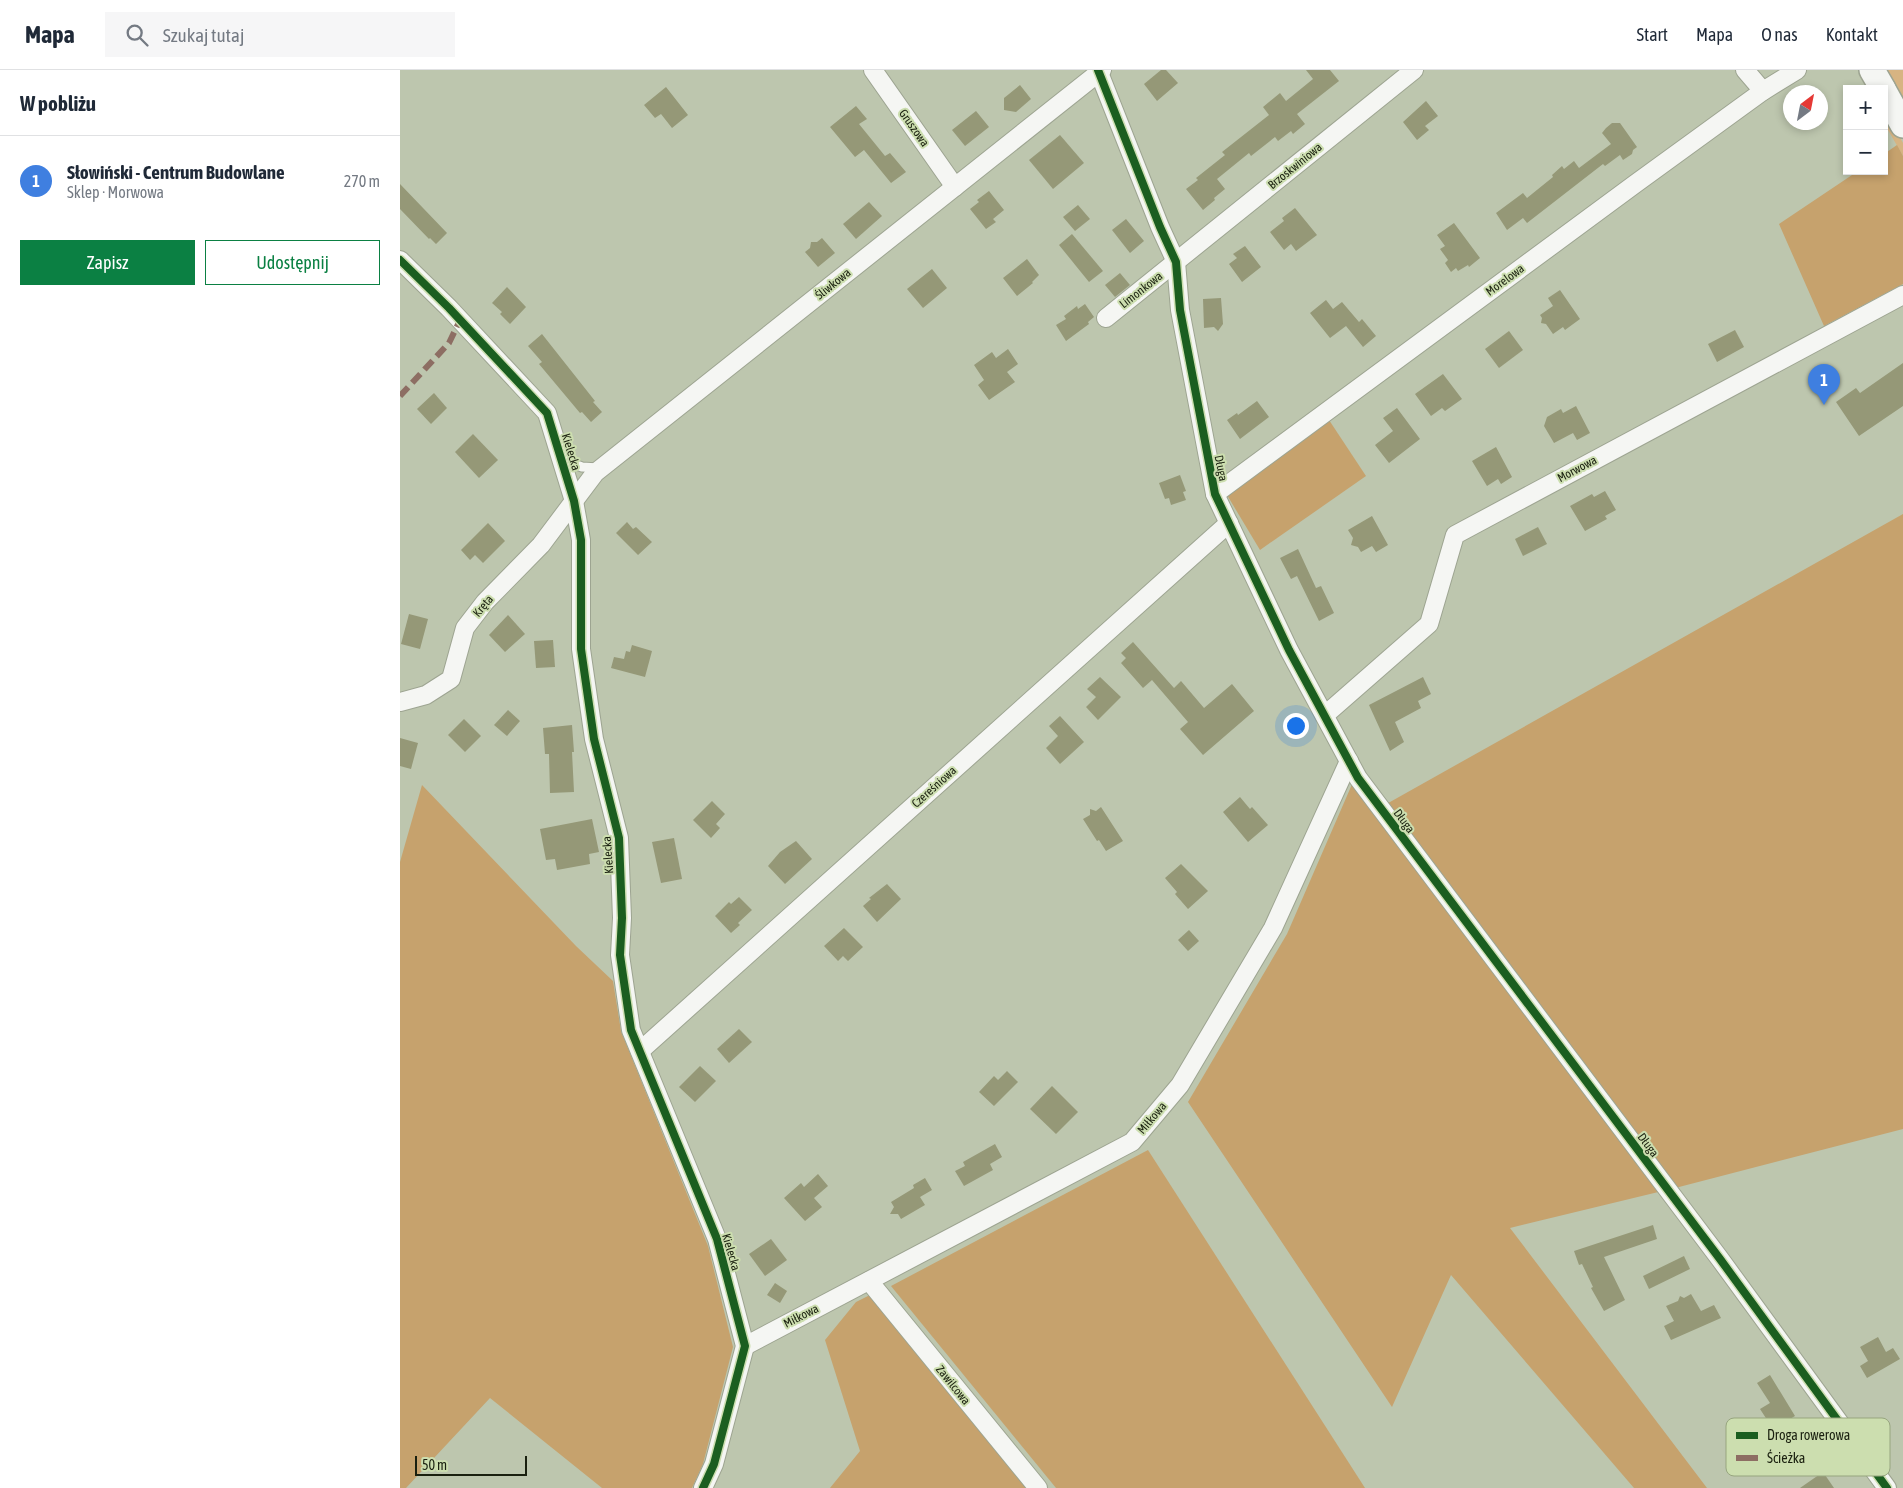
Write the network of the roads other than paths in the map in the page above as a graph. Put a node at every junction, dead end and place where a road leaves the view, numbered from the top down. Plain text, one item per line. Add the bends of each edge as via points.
1 (873, 70) edge
2 (1414, 70) edge
3 (1745, 70) edge
4 (1797, 70) edge
5 (1872, 70) edge
6 (1099, 71) edge
7 (1881, 85) edge
8 (1763, 92) junction
9 (1888, 97) edge
10 (1903, 125) edge
11 (955, 187) junction
12 (400, 260) edge
13 (1176, 262) junction
14 (1903, 295) edge
15 (1106, 318) dead end
16 (561, 459) junction
17 (601, 468) junction
18 (1215, 494) junction
19 (574, 501) junction
20 (1229, 523) junction
21 (400, 702) edge
22 (1325, 715) junction
23 (1349, 761) junction
24 (640, 1052) junction
25 (869, 1281) junction
26 (745, 1346) junction
27 (1834, 1418) edge
28 (703, 1488) edge
29 (1038, 1488) edge

1 - 11 street, Gruszowa
2 - 13 street, Brzoskwiniowa
3 - 8 street
4 - 8 street, Morelowa
5 - 7 street
6 - 11 street, Śliwkowa
6 - 13 street, Długa
8 - 18 street, Morelowa
9 - 10 street
11 - 17 street, Śliwkowa
12 - 16 street, Kielecka via 547,413
13 - 15 street, Limonkowa
13 - 18 street, Długa via 1180,310
14 - 22 street, Morwowa via 1455,535 1429,624
16 - 17 lane via 582,467
16 - 19 street, Kielecka
17 - 19 street, Śliwkowa
18 - 20 street, Długa
19 - 21 street, Kręta via 541,545 485,602 465,628 452,679 426,695
19 - 24 street, Kielecka via 581,540 581,649 594,740 619,838 620,955 631,1030
20 - 22 street, Długa via 1289,650
20 - 24 street, Czereśniowa
22 - 23 street, Długa
23 - 25 street, Miłkowa via 1273,928 1180,1086 1132,1142
23 - 27 street, Długa via 1384,814 1720,1259
24 - 26 street, Kielecka via 717,1239
25 - 26 street, Miłkowa
25 - 29 street, Zawilcowa
26 - 28 street, Kielecka via 714,1464

